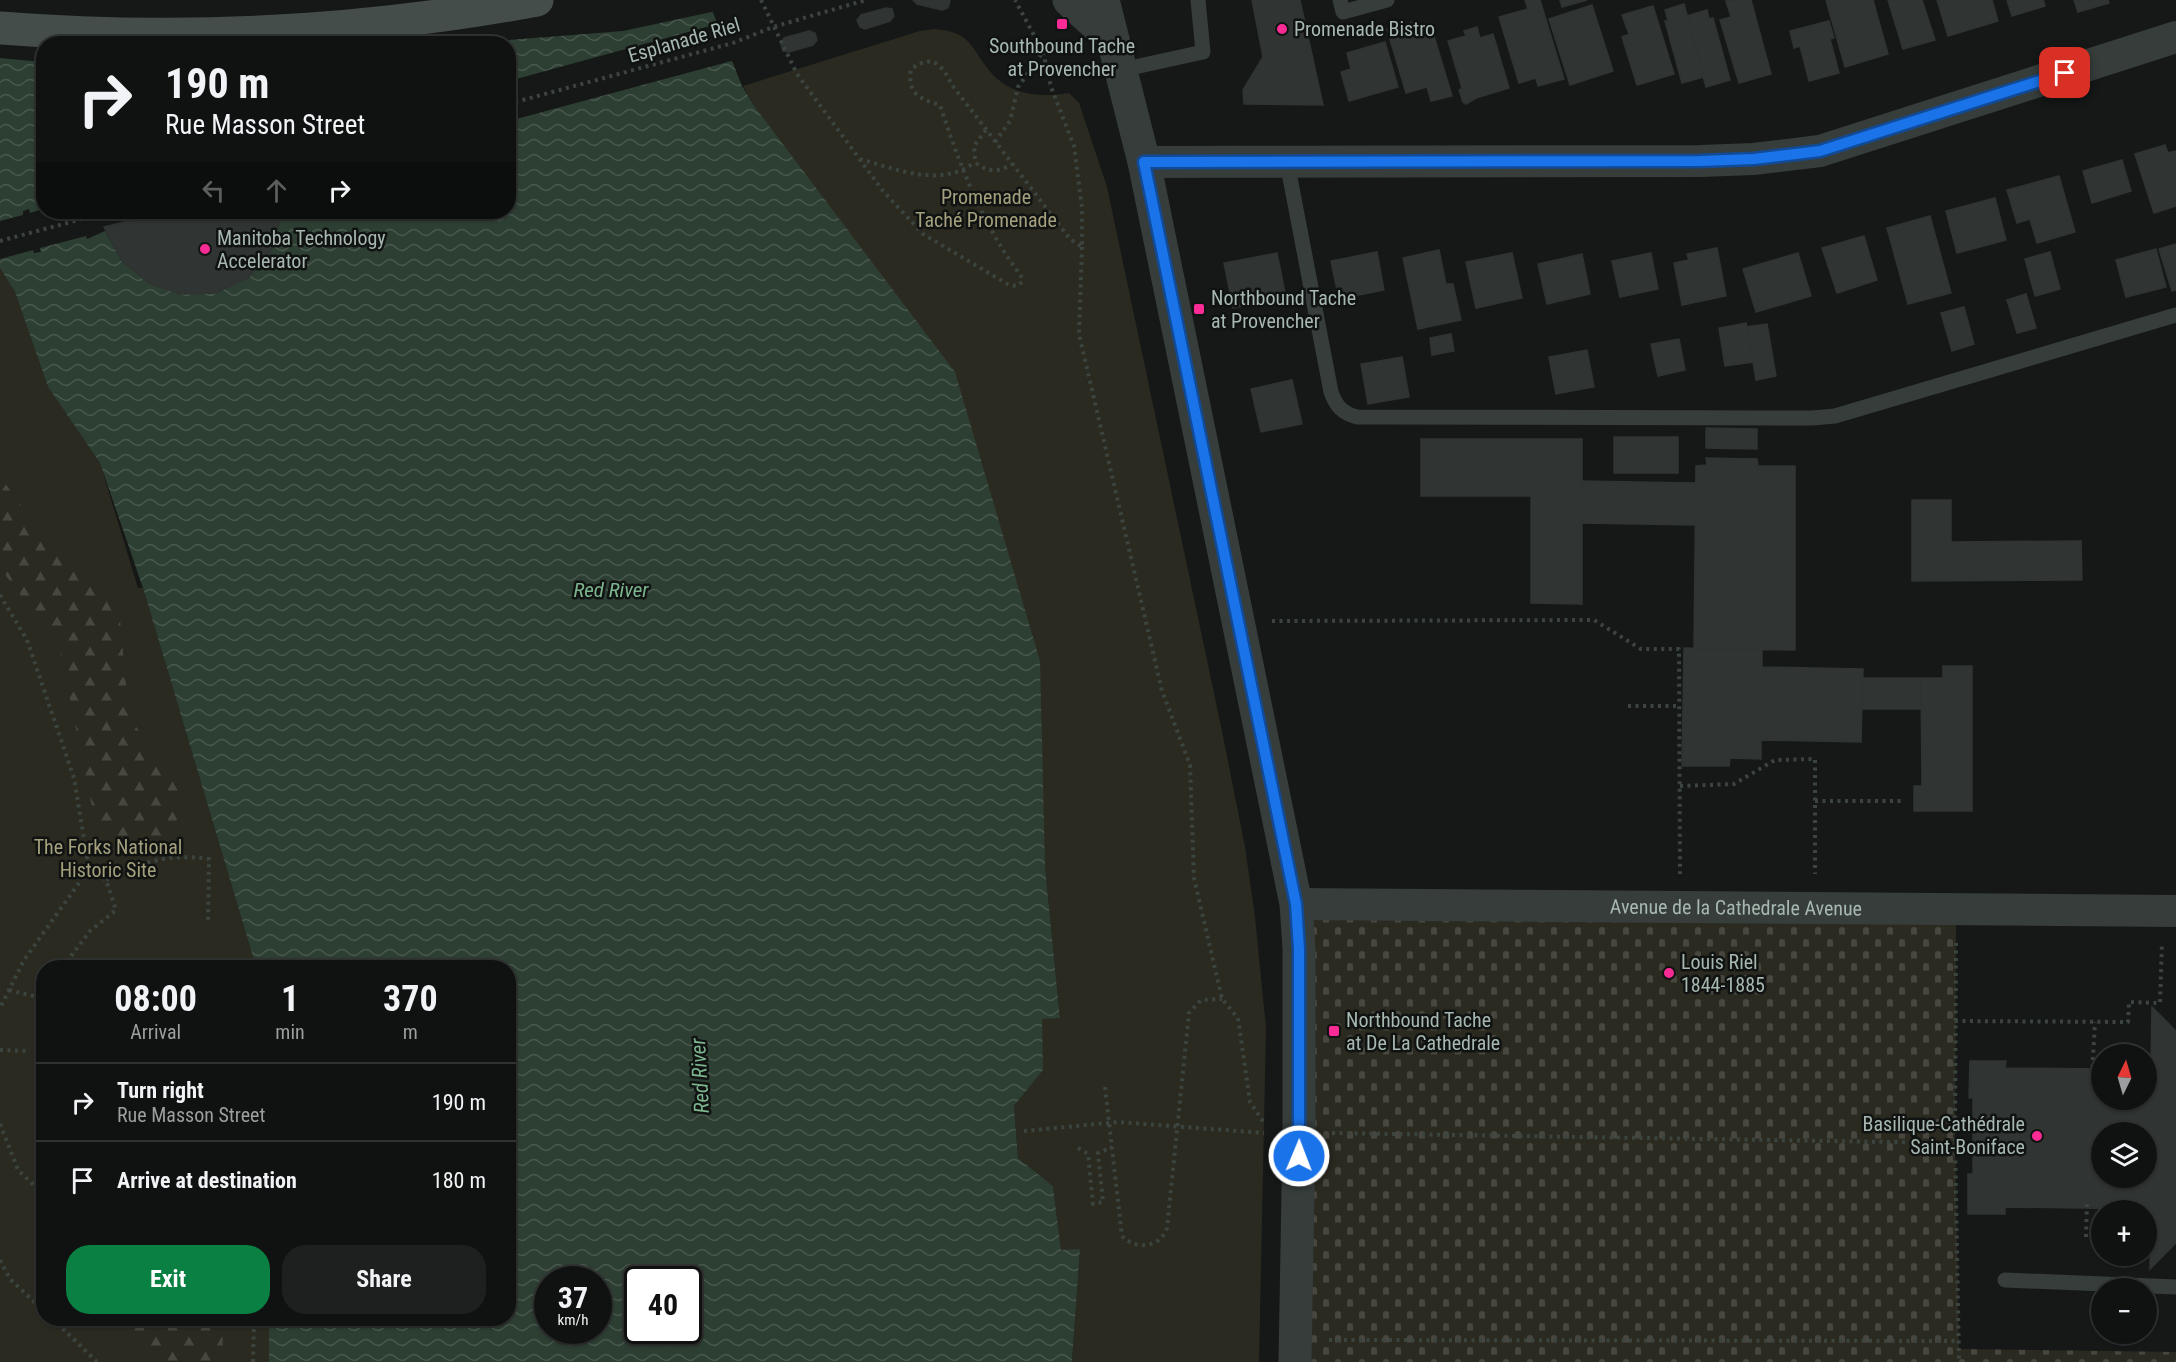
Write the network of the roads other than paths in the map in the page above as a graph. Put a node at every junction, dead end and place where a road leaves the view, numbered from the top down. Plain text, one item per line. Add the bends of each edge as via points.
1 (537, 0) edge
2 (1069, 0) edge
3 (1103, 0) edge
4 (1198, 0) edge
5 (1340, 0) edge
6 (1387, 0) edge
7 (0, 28) edge
8 (2176, 37) edge
9 (1117, 55) junction
10 (1144, 162) junction
11 (1287, 162) junction
12 (2176, 315) edge
13 (1296, 904) junction
14 (2169, 911) edge
15 (2005, 1280) dead end
16 (2176, 1287) edge
17 (1295, 1351) edge

1 - 7 main road via 422,18 285,32 99,34
2 - 9 street
3 - 9 street
4 - 9 lane via 1203,52
5 - 6 lane via 1343,12
8 - 11 street via 1820,151 1789,156 1700,161
9 - 10 street
10 - 11 street
10 - 13 street
11 - 12 lane via 1331,392 1335,404 1345,414 1357,417 1835,416
13 - 14 street, Avenue de la Cathedrale Avenue
13 - 17 street via 1299,1133
15 - 16 lane

